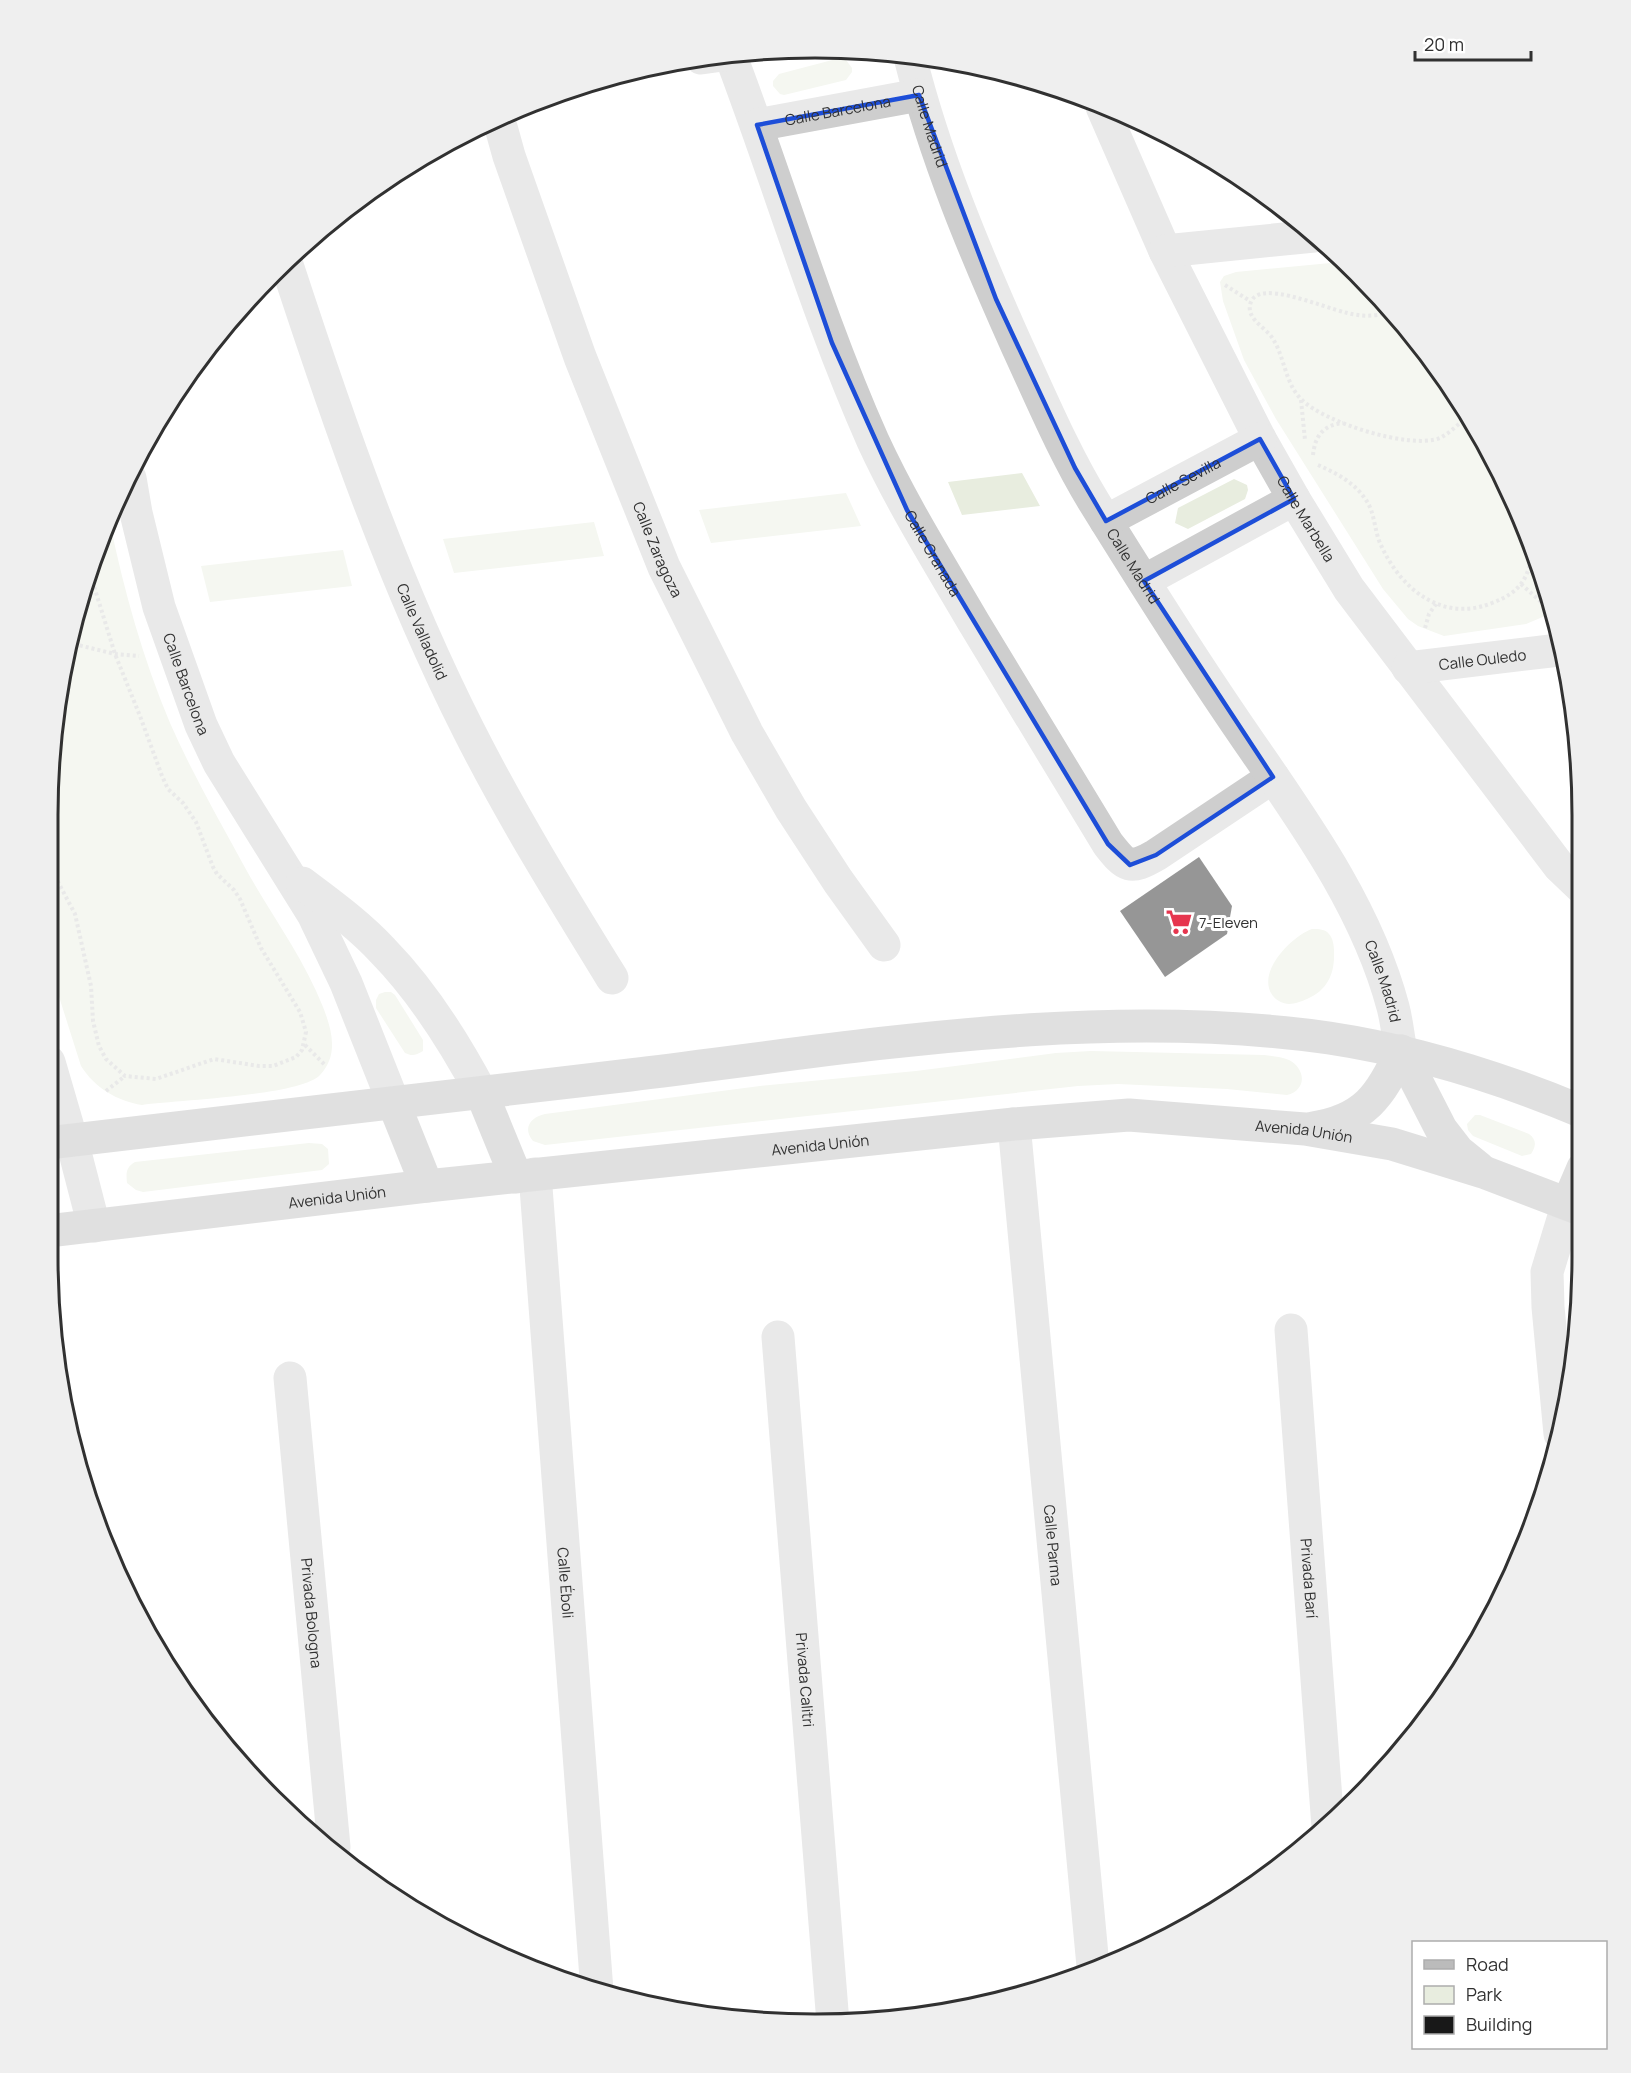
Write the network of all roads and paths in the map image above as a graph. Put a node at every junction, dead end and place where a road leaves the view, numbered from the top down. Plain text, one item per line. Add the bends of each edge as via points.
1 (734, 63) edge
2 (912, 65) edge
3 (919, 95) junction
4 (1106, 117) edge
5 (757, 125) junction
6 (501, 128) edge
7 (1304, 237) edge
8 (1165, 251) junction
9 (289, 271) edge
10 (1220, 282) dead end
11 (1250, 301) junction
12 (1383, 313) edge
13 (1301, 399) junction
14 (1462, 422) edge
15 (1346, 423) junction
16 (1260, 439) junction
17 (1311, 460) junction
18 (132, 491) edge
19 (1294, 499) junction
20 (1106, 521) junction
21 (1530, 567) edge
22 (1144, 581) junction
23 (1521, 584) junction
24 (94, 588) edge
25 (1541, 602) edge
26 (1436, 604) junction
27 (1424, 629) dead end
28 (78, 645) edge
29 (1554, 650) edge
30 (115, 654) junction
31 (145, 657) dead end
32 (1408, 668) junction
33 (1273, 777) junction
34 (288, 872) junction
35 (1572, 879) edge
36 (58, 881) edge
37 (884, 945) dead end
38 (612, 978) dead end
39 (305, 1045) junction
40 (1401, 1052) junction
41 (326, 1066) dead end
42 (125, 1076) junction
43 (106, 1091) dead end
44 (482, 1094) junction
45 (394, 1104) junction
46 (1572, 1108) edge
47 (1014, 1124) junction
48 (1305, 1129) junction
49 (60, 1142) edge
50 (1486, 1173) junction
51 (526, 1175) junction
52 (427, 1186) junction
53 (1572, 1206) edge
54 (1572, 1214) edge
55 (94, 1226) junction
56 (58, 1230) edge
57 (1291, 1330) dead end
58 (778, 1336) dead end
59 (290, 1378) dead end
60 (1557, 1407) edge
61 (1327, 1816) edge
62 (333, 1841) edge
63 (1093, 1962) edge
64 (596, 1982) edge
65 (832, 2014) edge

1 - 5 street, Calle Granada
2 - 3 street, Calle Madrid
3 - 5 street, Calle Barcelona
3 - 20 street, Calle Madrid via 955,201 996,299 1075,468
4 - 8 street, Calle Marbella
5 - 33 street, Calle Granada via 832,343 907,510 1108,844 1124,861 1138,865
6 - 37 street, Calle Zaragoza via 580,357 663,567 747,733 838,881
7 - 8 street
8 - 16 street, Calle Marbella
9 - 38 street, Calle Valladolid via 385,546 411,607 467,728 520,828
10 - 11 path
11 - 12 path via 1262,293 1280,294 1360,316
11 - 13 path via 1252,315 1273,337
13 - 15 path via 1327,417
13 - 17 path via 1305,442
14 - 15 path via 1440,438 1413,441 1387,438
15 - 17 path via 1323,430
16 - 19 street, Calle Marbella
16 - 20 street, Calle Sevilla
17 - 26 path via 1345,479 1366,500 1388,559 1412,589
18 - 34 street, Calle Barcelona via 159,608 201,725 225,773
19 - 22 street
19 - 32 street, Calle Marbella via 1349,589
20 - 22 street, Calle Madrid
21 - 23 path
22 - 33 street, Calle Madrid
23 - 25 path
23 - 26 path via 1515,591 1478,608 1465,610
24 - 30 path
26 - 27 path
28 - 30 path
29 - 32 street, Calle Ouledo
30 - 31 path
30 - 39 path via 168,789 196,822 217,874 240,899 261,948 300,1012 306,1026
32 - 35 street, Calle Marbella
33 - 40 street, Calle Madrid via 1310,831 1362,925 1393,1007
34 - 44 street, Calle Barcelona via 353,922 410,980 462,1056
34 - 45 street, Calle Barcelona via 329,945
36 - 42 path via 78,923 99,1046 106,1059
39 - 41 path
39 - 42 path via 296,1057 273,1066 214,1059 156,1079
40 - 44 street via 1321,1037 1212,1027 1086,1028 842,1049
40 - 46 street via 1494,1078
40 - 48 street via 1387,1082 1364,1110 1329,1125
40 - 50 street via 1441,1129 1458,1150
42 - 43 path
44 - 45 street
44 - 51 street
45 - 49 street
45 - 52 street
47 - 48 street, Avenida Unión via 1129,1115
47 - 51 street, Avenida Unión
47 - 63 street, Calle Parma
48 - 50 street, Avenida Unión via 1392,1144
49 - 55 street
50 - 53 street, Avenida Unión
51 - 52 street, Avenida Unión
51 - 64 street, Calle Éboli
52 - 55 street, Avenida Unión
54 - 60 street via 1547,1272
55 - 56 street, Avenida Unión
57 - 61 street, Privada Barí
58 - 65 street, Privada Calitri
59 - 62 street, Privada Bologna

